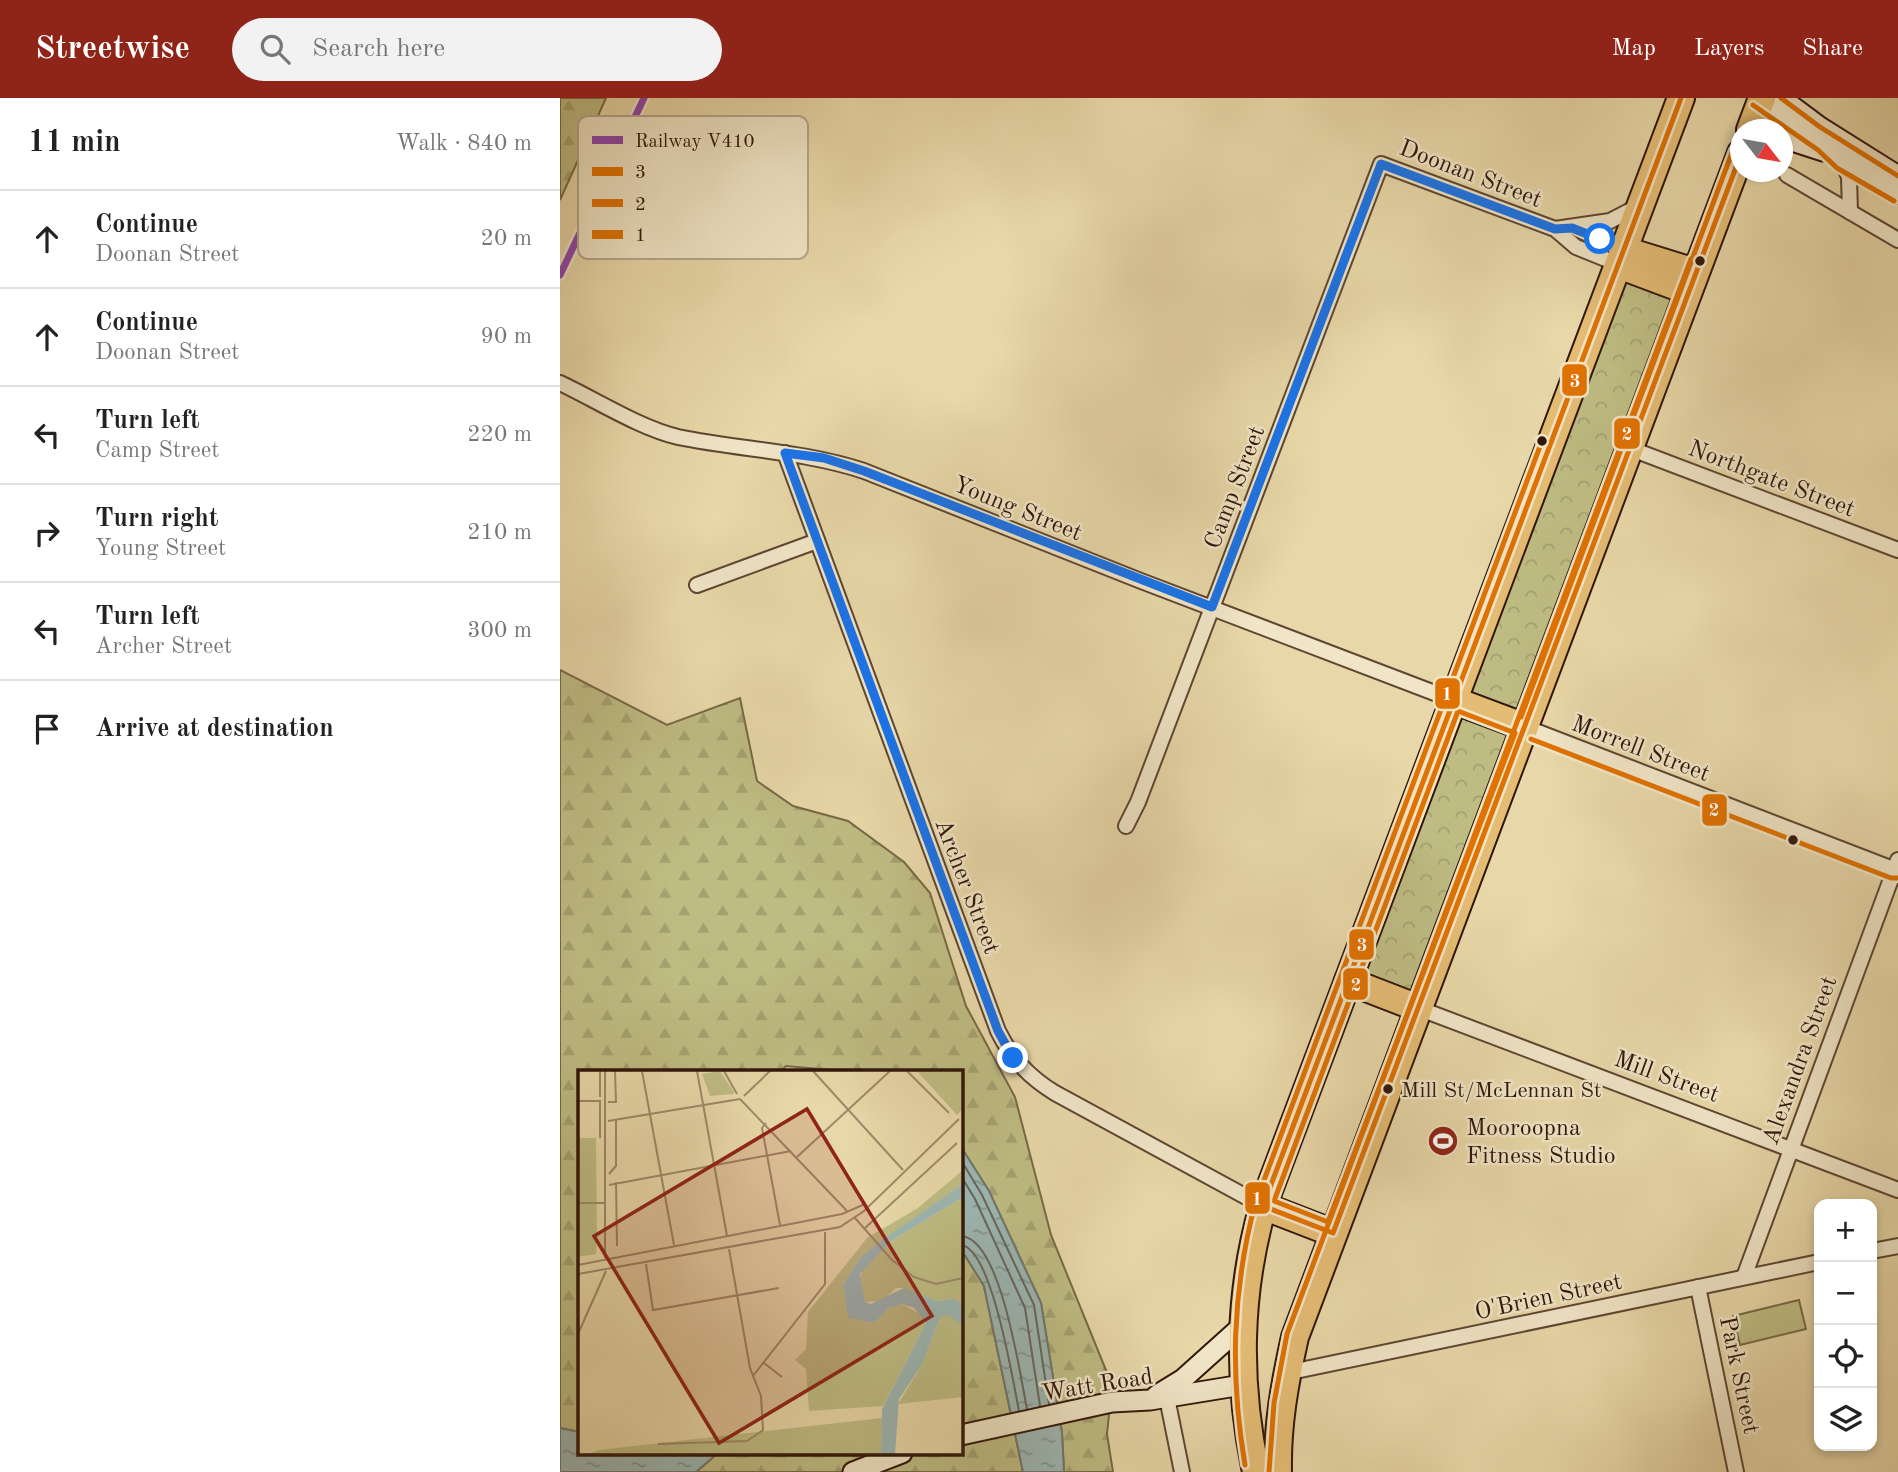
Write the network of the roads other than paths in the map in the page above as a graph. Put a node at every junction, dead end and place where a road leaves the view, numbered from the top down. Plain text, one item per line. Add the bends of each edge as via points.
1 (1681, 98) edge
2 (1766, 99) edge
3 (1756, 119) edge
4 (1793, 141) edge
5 (1842, 161) junction
6 (1381, 164) joint
7 (1898, 176) edge
8 (1793, 179) edge
9 (1730, 181) edge
10 (1898, 193) edge
11 (1644, 195) junction
12 (1850, 212) junction
13 (1572, 228) junction
14 (1555, 229) junction
15 (1898, 240) edge
16 (1621, 257) junction
17 (1691, 282) junction
18 (560, 383) edge
19 (1629, 448) junction
20 (785, 453) junction
21 (817, 541) junction
22 (1898, 550) edge
23 (697, 585) dead end
24 (1212, 607) junction
25 (1453, 700) junction
26 (1525, 727) junction
27 (1126, 826) dead end
28 (1897, 867) edge
29 (1348, 981) junction
30 (1418, 1008) junction
31 (1791, 1147) junction
32 (1898, 1190) edge
33 (1263, 1206) junction
34 (1333, 1233) junction
35 (1898, 1246) edge
36 (1877, 1250) edge
37 (1814, 1263) edge
38 (1744, 1278) junction
39 (1698, 1287) junction
40 (1242, 1325) junction
41 (1286, 1373) junction
42 (1242, 1385) junction
43 (1167, 1398) junction
44 (1143, 1401) junction
45 (962, 1435) edge
46 (898, 1454) edge
47 (853, 1472) edge
48 (1182, 1472) edge
49 (1256, 1472) edge
50 (1278, 1472) edge
51 (1736, 1472) edge

1 - 11 highway
2 - 3 highway
2 - 5 street
2 - 7 street
4 - 5 street
5 - 10 street
5 - 12 street via 1849,177
6 - 14 street, Doonan Street
6 - 24 street, Camp Street
8 - 12 street
9 - 17 highway
11 - 13 street via 1622,217
11 - 16 highway
12 - 15 street
13 - 14 street
13 - 16 street
14 - 16 street, Doonan Street via 1576,247
16 - 17 highway
16 - 25 highway
17 - 19 highway
18 - 20 street, Young Street via 671,435
19 - 22 street, Northgate Street
19 - 26 highway
20 - 21 street, Archer Street
20 - 24 street, Young Street via 824,458 864,471
21 - 23 street
21 - 33 street, Archer Street via 998,1031 1013,1058 1055,1093
24 - 25 street, Young Street
24 - 27 street, Camp Street
25 - 26 highway
25 - 29 highway
26 - 28 street, Morrell Street
26 - 30 highway
28 - 31 street, Alexandra Street
29 - 30 highway
29 - 33 highway
30 - 31 street, Mill Street
30 - 34 highway
31 - 32 street, Mill Street
31 - 38 street, Alexandra Street
33 - 34 highway
33 - 40 highway via 1251,1248
34 - 41 highway
35 - 36 street
37 - 38 street, O'Brien Street
38 - 39 street, O'Brien Street
39 - 41 street, O'Brien Street
39 - 51 street, Park Street
40 - 42 highway
40 - 44 street via 1183,1379
41 - 42 highway
41 - 50 highway
42 - 43 street, Watt Road
42 - 49 highway
43 - 44 street, Watt Road
43 - 48 street
44 - 45 street, Watt Road via 1108,1402
46 - 47 street

